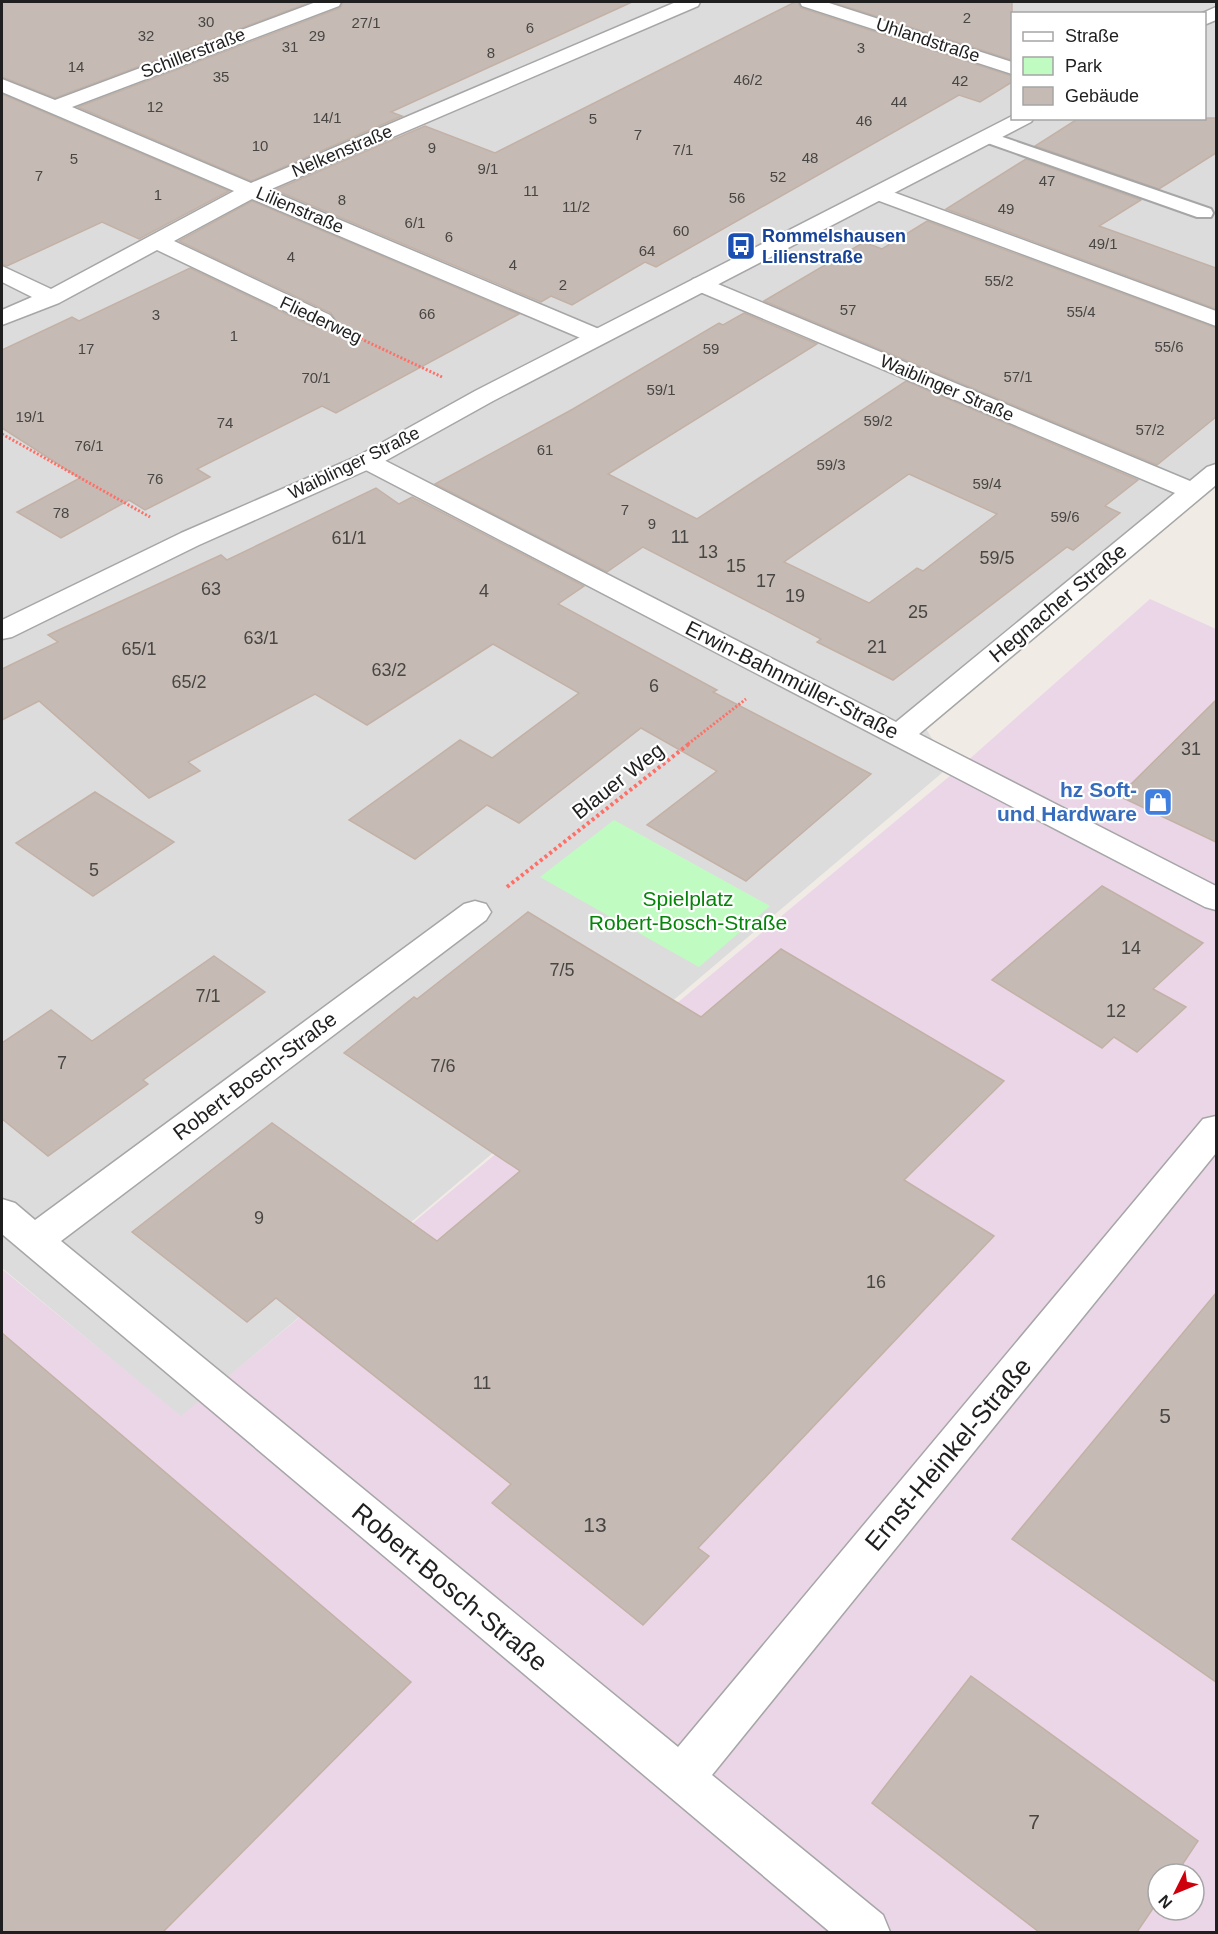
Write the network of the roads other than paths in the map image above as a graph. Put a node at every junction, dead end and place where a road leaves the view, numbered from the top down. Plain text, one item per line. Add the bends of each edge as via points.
1 (332, 2) edge
2 (691, 2) edge
3 (809, 2) edge
4 (1011, 68) edge
5 (2, 85) edge
6 (55, 107) junction
7 (1020, 120) edge
8 (988, 137) junction
9 (252, 190) junction
10 (882, 194) junction
11 (1204, 213) dead end
12 (159, 242) junction
13 (2, 273) edge
14 (700, 284) junction
15 (51, 298) junction
16 (2, 318) edge
17 (1216, 319) edge
18 (322, 320) road end
19 (598, 337) junction
20 (367, 461) junction
21 (1216, 471) edge
22 (1192, 491) junction
23 (2, 631) edge
24 (899, 735) junction
25 (1216, 899) edge
26 (475, 912) road end
27 (1216, 1130) edge
28 (2, 1212) edge
29 (35, 1240) junction
30 (680, 1779) junction
31 (866, 1932) edge

1 - 6 street, Schillerstraße
2 - 9 street, Nelkenstraße
3 - 4 street, Uhlandstraße
5 - 6 street, Lilienstraße
6 - 9 street, Lilienstraße
7 - 8 street, Waiblinger Straße
8 - 10 street, Waiblinger Straße
8 - 11 lane
9 - 12 street, Nelkenstraße
9 - 19 street, Lilienstraße
10 - 14 street, Waiblinger Straße
10 - 17 street
12 - 15 street, Nelkenstraße
12 - 18 street, Fliederweg
13 - 15 street
14 - 19 street, Waiblinger Straße
14 - 22 street, Waiblinger Straße
15 - 16 street, Nelkenstraße
19 - 20 street, Waiblinger Straße
20 - 23 street, Waiblinger Straße via 190,539
20 - 24 street, Erwin-Bahnmüller-Straße
21 - 22 street, Hegnacher Straße
22 - 24 street, Hegnacher Straße
24 - 25 street, Erwin-Bahnmüller-Straße
26 - 29 street, Robert-Bosch-Straße
27 - 30 street, Ernst-Heinkel-Straße
28 - 29 street, Robert-Bosch-Straße
29 - 30 street, Robert-Bosch-Straße
30 - 31 street, Robert-Bosch-Straße

